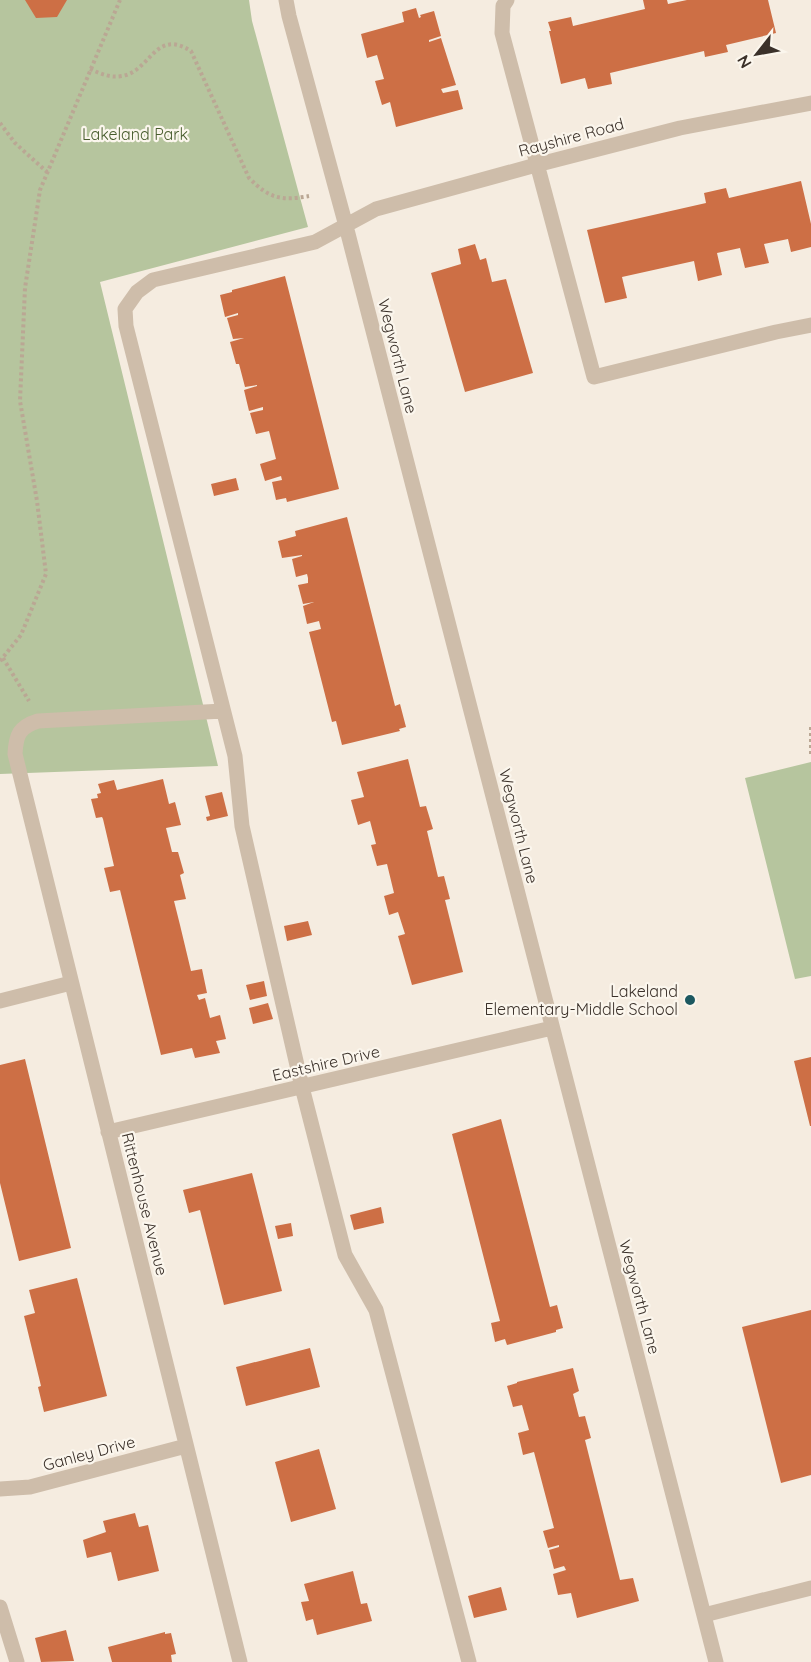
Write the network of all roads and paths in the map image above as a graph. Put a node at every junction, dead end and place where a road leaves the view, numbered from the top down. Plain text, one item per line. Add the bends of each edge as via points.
1 (120, 0) edge
2 (286, 0) edge
3 (507, 0) edge
4 (90, 69) junction
5 (811, 103) edge
6 (0, 123) edge
7 (536, 165) junction
8 (48, 172) junction
9 (309, 196) dead end
10 (346, 226) junction
11 (811, 325) edge
12 (0, 661) edge
13 (223, 711) junction
14 (811, 727) edge
15 (811, 754) edge
16 (71, 983) junction
17 (0, 1001) edge
18 (552, 1028) junction
19 (302, 1087) junction
20 (108, 1132) junction
21 (186, 1446) junction
22 (0, 1489) edge
23 (811, 1588) edge
24 (0, 1607) edge
25 (704, 1615) junction
26 (17, 1662) edge
27 (240, 1662) edge
28 (469, 1662) edge
29 (716, 1662) edge

1 - 4 path
2 - 10 street, Wegworth Lane
3 - 7 street via 503,6 502,33
4 - 8 path
4 - 9 path via 108,77 124,76 169,44 183,46 191,51 249,178 275,198
5 - 7 street, Rayshire Road via 680,128
6 - 8 path
7 - 10 street, Rayshire Road via 376,209
7 - 11 street via 594,377
8 - 12 path via 40,190 25,288 20,401 46,574 21,634
10 - 13 street, Rayshire Road via 315,242 153,280 124,309
10 - 18 street, Wegworth Lane
13 - 16 street, Rittenhouse Avenue via 38,721 22,729 16,738 15,754
13 - 19 street via 235,756 242,826
14 - 15 path
16 - 17 street
16 - 20 street, Rittenhouse Avenue
18 - 19 street, Eastshire Drive
18 - 25 street, Wegworth Lane
19 - 20 street, Eastshire Drive
19 - 28 street via 345,1255 376,1310
20 - 21 street, Rittenhouse Avenue
21 - 22 street, Ganley Drive via 30,1486
21 - 27 street, Rittenhouse Avenue
23 - 25 street
24 - 26 street
25 - 29 street, Wegworth Lane

